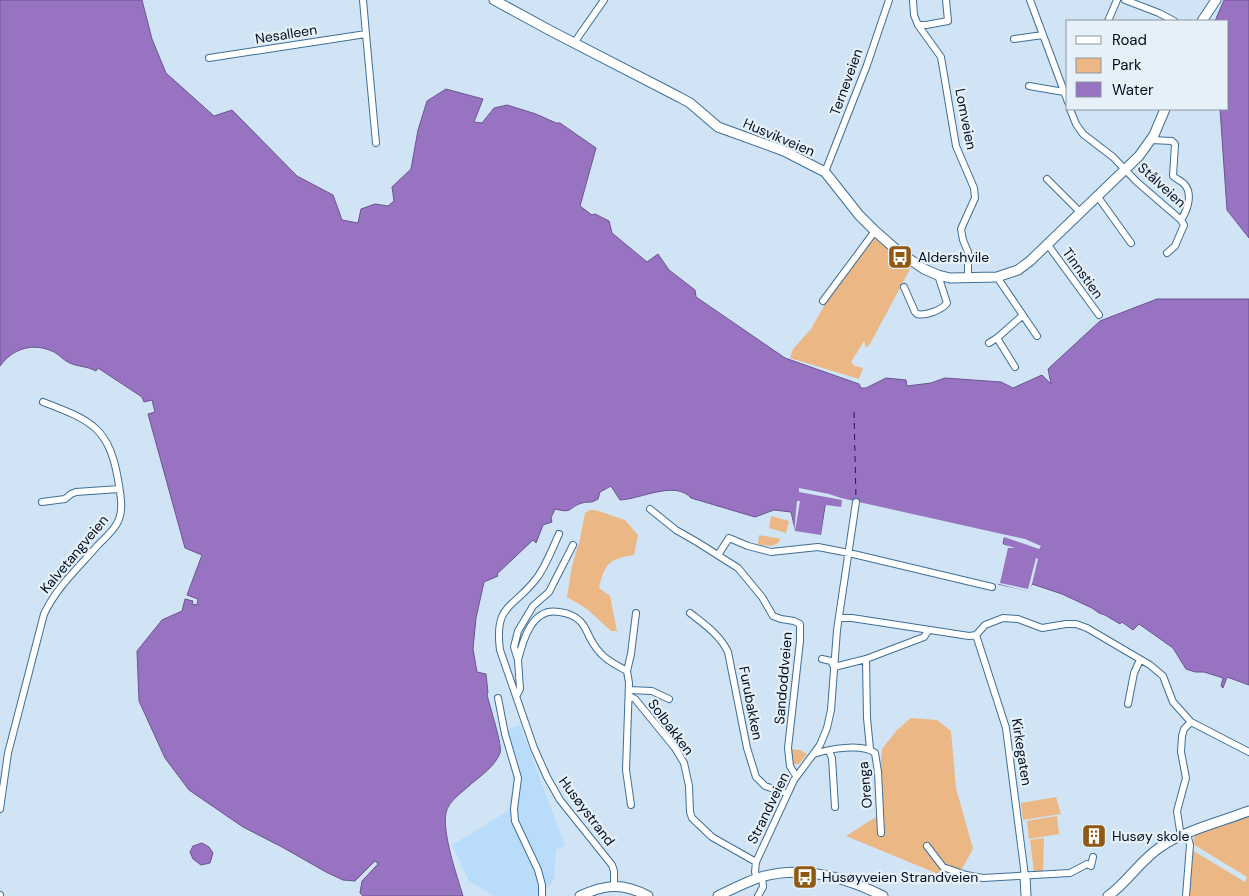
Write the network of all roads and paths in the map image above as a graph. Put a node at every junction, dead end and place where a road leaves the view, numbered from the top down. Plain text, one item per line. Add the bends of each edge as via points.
1 (363, 0) edge
2 (494, 0) edge
3 (604, 0) edge
4 (888, 0) edge
5 (913, 0) edge
6 (946, 0) edge
7 (1030, 0) edge
8 (1117, 0) edge
9 (1125, 0) edge
10 (1216, 0) edge
11 (506, 3) edge
12 (1108, 20) edge
13 (1172, 20) edge
14 (1203, 20) edge
15 (918, 25) junction
16 (366, 34) junction
17 (1044, 35) junction
18 (1014, 39) dead end
19 (574, 43) junction
20 (208, 58) dead end
21 (1029, 86) dead end
22 (1064, 92) junction
23 (1066, 97) edge
24 (1070, 110) edge
25 (1164, 110) edge
26 (1152, 140) junction
27 (376, 143) dead end
28 (1126, 169) junction
29 (825, 172) junction
30 (1048, 178) dead end
31 (1098, 197) junction
32 (1081, 213) junction
33 (1181, 220) junction
34 (875, 231) junction
35 (1131, 243) dead end
36 (1048, 246) junction
37 (1167, 252) dead end
38 (938, 275) junction
39 (997, 277) junction
40 (968, 278) junction
41 (904, 287) dead end
42 (823, 301) dead end
43 (1099, 315) dead end
44 (1022, 316) junction
45 (1037, 336) dead end
46 (997, 338) junction
47 (989, 343) dead end
48 (1015, 367) dead end
49 (43, 402) dead end
50 (119, 489) junction
51 (42, 502) dead end
52 (856, 502) dead end
53 (650, 509) dead end
54 (559, 534) dead end
55 (574, 545) dead end
56 (849, 553) junction
57 (718, 555) junction
58 (992, 587) dead end
59 (636, 613) dead end
60 (690, 613) dead end
61 (839, 618) junction
62 (928, 631) junction
63 (976, 635) junction
64 (822, 659) dead end
65 (866, 659) junction
66 (518, 660) junction
67 (1140, 660) junction
68 (834, 667) junction
69 (627, 671) junction
70 (629, 693) junction
71 (517, 695) junction
72 (498, 698) dead end
73 (669, 699) dead end
74 (1128, 704) dead end
75 (1191, 722) junction
76 (870, 749) junction
77 (830, 751) junction
78 (1249, 752) edge
79 (813, 754) junction
80 (796, 776) junction
81 (786, 794) junction
82 (631, 804) dead end
83 (835, 807) dead end
84 (0, 809) edge
85 (1249, 811) edge
86 (881, 833) dead end
87 (1184, 835) junction
88 (927, 846) dead end
89 (1094, 857) dead end
90 (756, 862) junction
91 (1025, 876) junction
92 (760, 878) junction
93 (614, 886) junction
94 (542, 896) edge
95 (580, 896) edge
96 (648, 896) edge
97 (718, 896) edge
98 (758, 896) edge
99 (883, 896) edge
100 (1026, 896) edge
101 (1108, 896) edge
102 (1186, 896) edge

1 - 16 street
2 - 11 main road, Husvikveien
3 - 19 street
4 - 29 street, Terneveien via 867,65
5 - 15 street, Lomveien
6 - 15 street via 948,21
7 - 17 street
8 - 12 street
9 - 13 street
10 - 14 main road
11 - 19 main road, Husvikveien
15 - 40 street, Lomveien via 941,57 956,146 974,188 975,198 961,229 968,252
16 - 20 street, Nesalleen
16 - 27 street
17 - 18 street
17 - 22 street
19 - 29 main road, Husvikveien via 690,103 718,127 784,151
21 - 22 street
22 - 23 street
24 - 28 street, Stålveien via 1083,134
25 - 26 main road, Husvikveien
26 - 28 main road, Husvikveien
26 - 33 street, Stålveien via 1175,144 1173,176 1185,185 1189,195
28 - 31 main road, Husvikveien
28 - 33 street, Stålveien
29 - 34 main road, Husvikveien via 859,216
30 - 32 street
31 - 32 main road, Husvikveien
31 - 35 street
32 - 36 main road, Husvikveien
33 - 37 street, Stålveien via 1184,225 1175,246
34 - 38 main road, Husvikveien via 915,264
34 - 42 street
36 - 39 main road, Husvikveien via 1018,270
36 - 43 street, Tinnstien
38 - 40 main road, Husvikveien
38 - 41 street via 947,303 924,314 915,312
39 - 40 main road, Husvikveien
39 - 44 street
44 - 45 street
44 - 46 street
46 - 47 street
46 - 48 street
49 - 50 street, Kalvetangveien via 83,418 99,430 112,451
50 - 51 street, Kalvetangveien via 76,492 65,499
50 - 84 street, Kalvetangveien via 121,515 116,526 56,594 44,614 8,753
52 - 56 street, Strandveien
53 - 57 street, Sandoddveien via 676,530
54 - 71 street, Husøystrand via 538,577 503,612 500,620 500,650
55 - 66 street, Husøystrand via 549,592 533,606 518,631 514,647
56 - 57 street via 818,548 771,552 729,538
56 - 58 street
56 - 61 street, Strandveien
57 - 80 street, Sandoddveien via 738,568 774,616 800,624 788,748 790,766
59 - 69 street
60 - 81 street, Furubakken via 711,630 728,652 756,777 765,786
61 - 62 street
61 - 68 street, Strandveien
62 - 63 street
62 - 65 street via 924,637
63 - 67 street via 985,625 1003,618 1042,628 1076,624
63 - 91 street, Kirkegaten via 1006,728
64 - 68 street via 831,661
65 - 68 street
65 - 76 street
66 - 69 street via 535,619 554,611 580,621 598,652
66 - 71 street, Husøystrand via 520,689
67 - 74 street
67 - 75 street via 1163,676 1173,702
68 - 79 street, Strandveien via 827,728
69 - 70 street
70 - 73 street via 652,691
70 - 82 street via 626,770
70 - 90 street, Solbakken via 681,757 687,773 692,818 712,837
71 - 93 street, Husøystrand via 546,777 560,800 612,865
72 - 94 street via 518,778 515,821 538,870
75 - 78 street
75 - 87 street via 1182,736 1181,752 1186,778 1177,811
76 - 77 street, Orenga
76 - 86 street, Orenga via 875,753 877,763
77 - 79 street, Orenga
77 - 83 street
79 - 80 street, Strandveien
80 - 81 street, Strandveien
81 - 90 street, Strandveien
85 - 87 main road
87 - 101 main road via 1156,850
87 - 102 street via 1190,845
88 - 91 street via 943,867 955,872 983,878
89 - 91 street via 1091,866 1086,864 1070,873
90 - 92 street, Strandveien via 755,872
91 - 100 main road, Kirkegaten
92 - 97 main road
92 - 98 street, Strandveien via 763,887
92 - 99 main road via 791,872 823,874
93 - 95 main road via 598,888
93 - 96 main road

